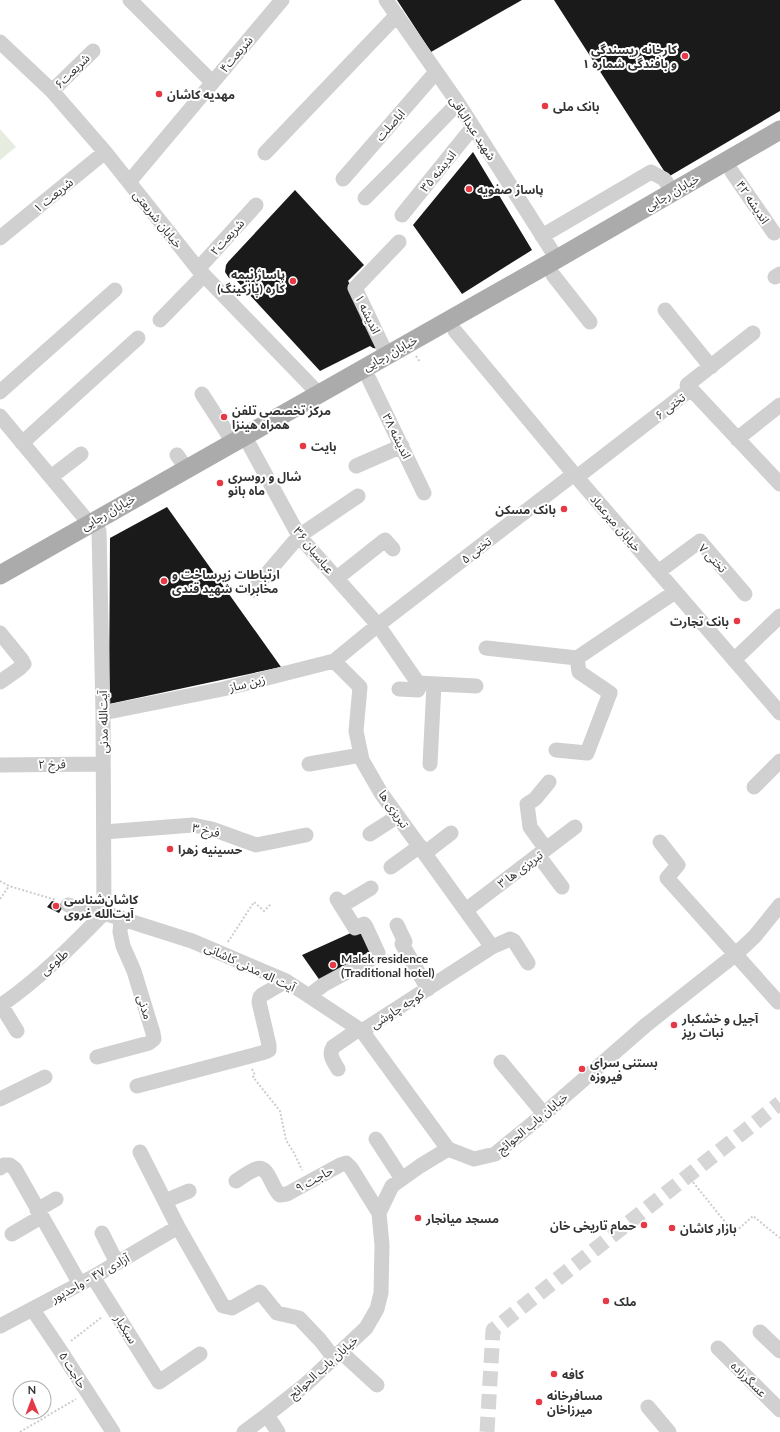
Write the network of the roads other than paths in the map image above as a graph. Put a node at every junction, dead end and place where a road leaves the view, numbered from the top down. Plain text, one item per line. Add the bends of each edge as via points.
1 (130, 0) edge
2 (282, 0) edge
3 (386, 0) edge
4 (397, 15) junction
5 (0, 42) edge
6 (92, 51) dead end
7 (436, 72) junction
8 (212, 82) junction
9 (52, 91) junction
10 (458, 103) junction
11 (473, 127) junction
12 (780, 130) edge
13 (780, 144) edge
14 (105, 152) junction
15 (265, 153) dead end
16 (732, 172) junction
17 (343, 179) dead end
18 (129, 182) junction
19 (673, 192) junction
20 (365, 198) dead end
21 (256, 205) dead end
22 (402, 215) dead end
23 (774, 233) dead end
24 (542, 236) junction
25 (0, 238) edge
26 (399, 242) dead end
27 (554, 267) junction
28 (201, 272) junction
29 (115, 290) dead end
30 (665, 310) dead end
31 (160, 320) dead end
32 (590, 322) dead end
33 (455, 331) junction
34 (753, 333) dead end
35 (138, 338) dead end
36 (387, 355) junction
37 (711, 367) junction
38 (369, 379) junction
39 (691, 389) junction
40 (0, 392) edge
41 (318, 393) junction
42 (202, 394) dead end
43 (780, 405) edge
44 (0, 416) edge
45 (737, 438) junction
46 (22, 443) junction
47 (241, 444) junction
48 (402, 446) junction
49 (81, 454) dead end
50 (356, 466) dead end
51 (576, 476) junction
52 (51, 477) junction
53 (780, 484) edge
54 (424, 493) dead end
55 (358, 496) dead end
56 (94, 527) junction
57 (299, 536) junction
58 (389, 544) dead end
59 (658, 572) junction
60 (0, 575) edge
61 (337, 578) junction
62 (0, 587) edge
63 (253, 590) dead end
64 (675, 592) junction
65 (745, 594) dead end
66 (780, 616) edge
67 (378, 625) junction
68 (0, 633) edge
69 (486, 648) dead end
70 (577, 658) junction
71 (734, 660) junction
72 (334, 661) junction
73 (0, 682) edge
74 (418, 683) junction
75 (434, 684) junction
76 (476, 686) dead end
77 (399, 689) dead end
78 (103, 713) junction
79 (780, 713) edge
80 (556, 750) dead end
81 (361, 755) junction
82 (780, 761) edge
83 (103, 764) junction
84 (309, 764) dead end
85 (430, 764) dead end
86 (0, 765) edge
87 (549, 782) dead end
88 (754, 787) dead end
89 (398, 816) junction
90 (575, 828) dead end
91 (104, 832) junction
92 (451, 833) dead end
93 (370, 834) dead end
94 (306, 835) dead end
95 (660, 842) dead end
96 (422, 849) junction
97 (542, 852) junction
98 (391, 866) dead end
99 (562, 887) dead end
100 (371, 888) dead end
101 (68, 905) road end
102 (780, 905) edge
103 (466, 910) junction
104 (104, 913) junction
105 (121, 918) junction
106 (397, 925) dead end
107 (492, 947) junction
108 (736, 954) junction
109 (528, 963) dead end
110 (286, 981) junction
111 (428, 989) junction
112 (309, 996) junction
113 (780, 1001) edge
114 (1, 1005) edge
115 (360, 1030) junction
116 (17, 1031) dead end
117 (97, 1057) dead end
118 (501, 1062) dead end
119 (338, 1070) dead end
120 (45, 1077) dead end
121 (138, 1086) dead end
122 (0, 1099) edge
123 (544, 1114) junction
124 (376, 1139) dead end
125 (448, 1149) junction
126 (140, 1152) dead end
127 (0, 1168) edge
128 (402, 1179) junction
129 (236, 1181) dead end
130 (189, 1191) dead end
131 (56, 1199) dead end
132 (165, 1202) junction
133 (39, 1213) junction
134 (379, 1213) junction
135 (178, 1227) junction
136 (102, 1233) dead end
137 (12, 1234) dead end
138 (117, 1263) junction
139 (93, 1277) junction
140 (80, 1284) junction
141 (33, 1310) junction
142 (0, 1326) edge
143 (760, 1332) dead end
144 (718, 1348) dead end
145 (780, 1351) edge
146 (200, 1354) dead end
147 (337, 1355) junction
148 (376, 1385) dead end
149 (648, 1407) dead end
150 (780, 1410) edge
151 (267, 1415) junction
152 (112, 1432) edge
153 (244, 1432) edge
154 (278, 1432) edge
155 (669, 1432) edge

1 - 8 street
2 - 8 street, شریعت۴
3 - 4 street, شهید عبدالباقی
4 - 7 street, شهید عبدالباقی
4 - 15 street
5 - 9 street, خیابان شریعتی
6 - 9 street, شریعت۶
7 - 10 street, شهید عبدالباقی
7 - 17 street, اباصلت
8 - 18 street, شریعت۴
9 - 14 street, خیابان شریعتی
10 - 11 street, شهید عبدالباقی
10 - 20 street
11 - 22 street, اندیشه ۳۵
11 - 24 street, شهید عبدالباقی
12 - 19 main road, خیابان رجایی
13 - 16 main road, خیابان رجایی
14 - 18 street, خیابان شریعتی
14 - 25 street, شریعت ۱
16 - 23 street, اندیشه ۴۲
16 - 27 main road, خیابان رجایی
18 - 28 street, خیابان شریعتی
19 - 24 street via 664,179 651,172
19 - 27 main road, خیابان رجایی
21 - 28 street, شریعت۲
24 - 27 street, شهید عبدالباقی
26 - 36 street, اندیشه ۱ via 355,288
27 - 32 street, شهید عبدالباقی
27 - 33 main road, خیابان رجایی
27 - 36 main road, خیابان رجایی
28 - 31 street, شریعت۲
28 - 41 street, خیابان شریعتی
29 - 40 street
30 - 37 street
33 - 38 main road, خیابان رجایی
33 - 51 street, خیابان میرعماد
34 - 37 street, تختی ۶
35 - 46 street
36 - 41 main road, خیابان رجایی
37 - 39 street, تختی ۶ via 687,385
38 - 47 main road, خیابان رجایی
38 - 48 street, اندیشه ۳۸
39 - 45 street
39 - 51 street, تختی ۶
41 - 47 main road, خیابان رجایی
42 - 47 street, عباسیان ۳۶
43 - 45 street
44 - 46 street
45 - 53 street
46 - 52 street
47 - 56 main road, خیابان رجایی
47 - 56 main road, خیابان رجایی via 181,462
47 - 57 street, عباسیان ۳۶
48 - 50 street
48 - 54 street, اندیشه ۳۸
49 - 52 street
51 - 59 street, خیابان میرعماد
51 - 67 street, تختی ۵
52 - 56 street
55 - 57 street
56 - 60 main road, خیابان رجایی
56 - 62 main road, خیابان رجایی
56 - 78 street, آیت‌الله مدنی
57 - 61 street, عباسیان ۳۶
57 - 63 street
58 - 61 street
59 - 64 street, خیابان میرعماد
59 - 65 street, تختی ۷ via 700,541
61 - 67 street, عباسیان ۳۶
64 - 70 street
64 - 71 street, خیابان میرعماد
66 - 71 street
67 - 72 street, زین ساز
67 - 74 street, عباسیان ۳۶
68 - 73 street via 24,664
69 - 70 street
70 - 80 street via 579,672 610,693 587,753
71 - 79 street, خیابان میرعماد
72 - 78 street, زین ساز via 223,689
72 - 81 street, تبریزی ها via 360,687 356,731
74 - 75 street
74 - 77 street via 418,690
75 - 76 street
75 - 85 street
78 - 83 street, آیت‌الله مدنی
81 - 84 street
81 - 89 street, تبریزی ها via 381,793
82 - 88 street
83 - 86 street, فرخ ۲
83 - 91 street, آیت‌الله مدنی
87 - 97 street via 535,799 527,804 530,827
89 - 93 street
89 - 96 street, تبریزی ها
90 - 97 street, تبریزی ها ۳
91 - 94 street, فرخ ۳ via 193,825 256,845
91 - 104 street, آیت‌الله مدنی
92 - 96 street
95 - 108 street via 678,866 667,878
96 - 98 street
96 - 103 street, تبریزی ها
97 - 99 street
97 - 103 street, تبریزی ها ۳
100 - 112 street via 339,903 355,928 364,924 378,953 375,957 319,980
101 - 104 street, آیت اله مدنی کاشانی
102 - 108 street, خیابان باب الحوائج via 755,936
103 - 107 street, تبریزی ها
104 - 105 street, آیت اله مدنی کاشانی
104 - 114 street, طلوعی via 66,952
105 - 110 street, آیت اله مدنی کاشانی via 192,940
105 - 117 street, مدنی via 123,946 134,971 154,1039 149,1044
106 - 111 street via 405,942 402,944
107 - 109 street, کوچه چاوشی via 510,939
107 - 111 street, کوچه چاوشی
108 - 113 street via 778,1002
108 - 123 street, خیابان باب الحوائج via 646,1025
110 - 112 street, آیت اله مدنی کاشانی
110 - 121 street via 260,997 269,1050
111 - 115 street, کوچه چاوشی
112 - 115 street, آیت اله مدنی کاشانی
114 - 116 street
115 - 119 street, کوچه چاوشی via 331,1051
115 - 125 street, آیت اله مدنی کاشانی
118 - 123 street
120 - 122 street
123 - 125 street, خیابان باب الحوائج via 495,1154 474,1159
124 - 128 street
125 - 128 street
126 - 132 street
127 - 133 street via 10,1165 14,1169
128 - 134 street via 392,1186
129 - 134 street, حاجت ۹ via 261,1168 265,1170 276,1192 280,1195 287,1194 340,1164 346,1164 352,1168
130 - 132 street
131 - 133 street
132 - 135 street
133 - 137 street
133 - 140 street
134 - 147 street, خیابان باب الحوائج via 382,1245 381,1293 377,1308 366,1328
135 - 138 street, آزادی ۴۷ - واحدپور
135 - 147 street via 224,1306 232,1308 260,1292 277,1313 299,1318
136 - 138 street
138 - 139 street, آزادی ۴۷ - واحدپور
139 - 140 street, آزادی ۴۷ - واحدپور
139 - 146 street, سبکبار via 159,1382
140 - 141 street, آزادی ۴۷ - واحدپور
141 - 142 street, آزادی ۴۷ - واحدپور
141 - 152 street, حاجت ۵
143 - 145 street
144 - 150 street, عسگرزاده
147 - 148 street
147 - 151 street, خیابان باب الحوائج
149 - 155 street
151 - 153 street, خیابان باب الحوائج
151 - 154 street

